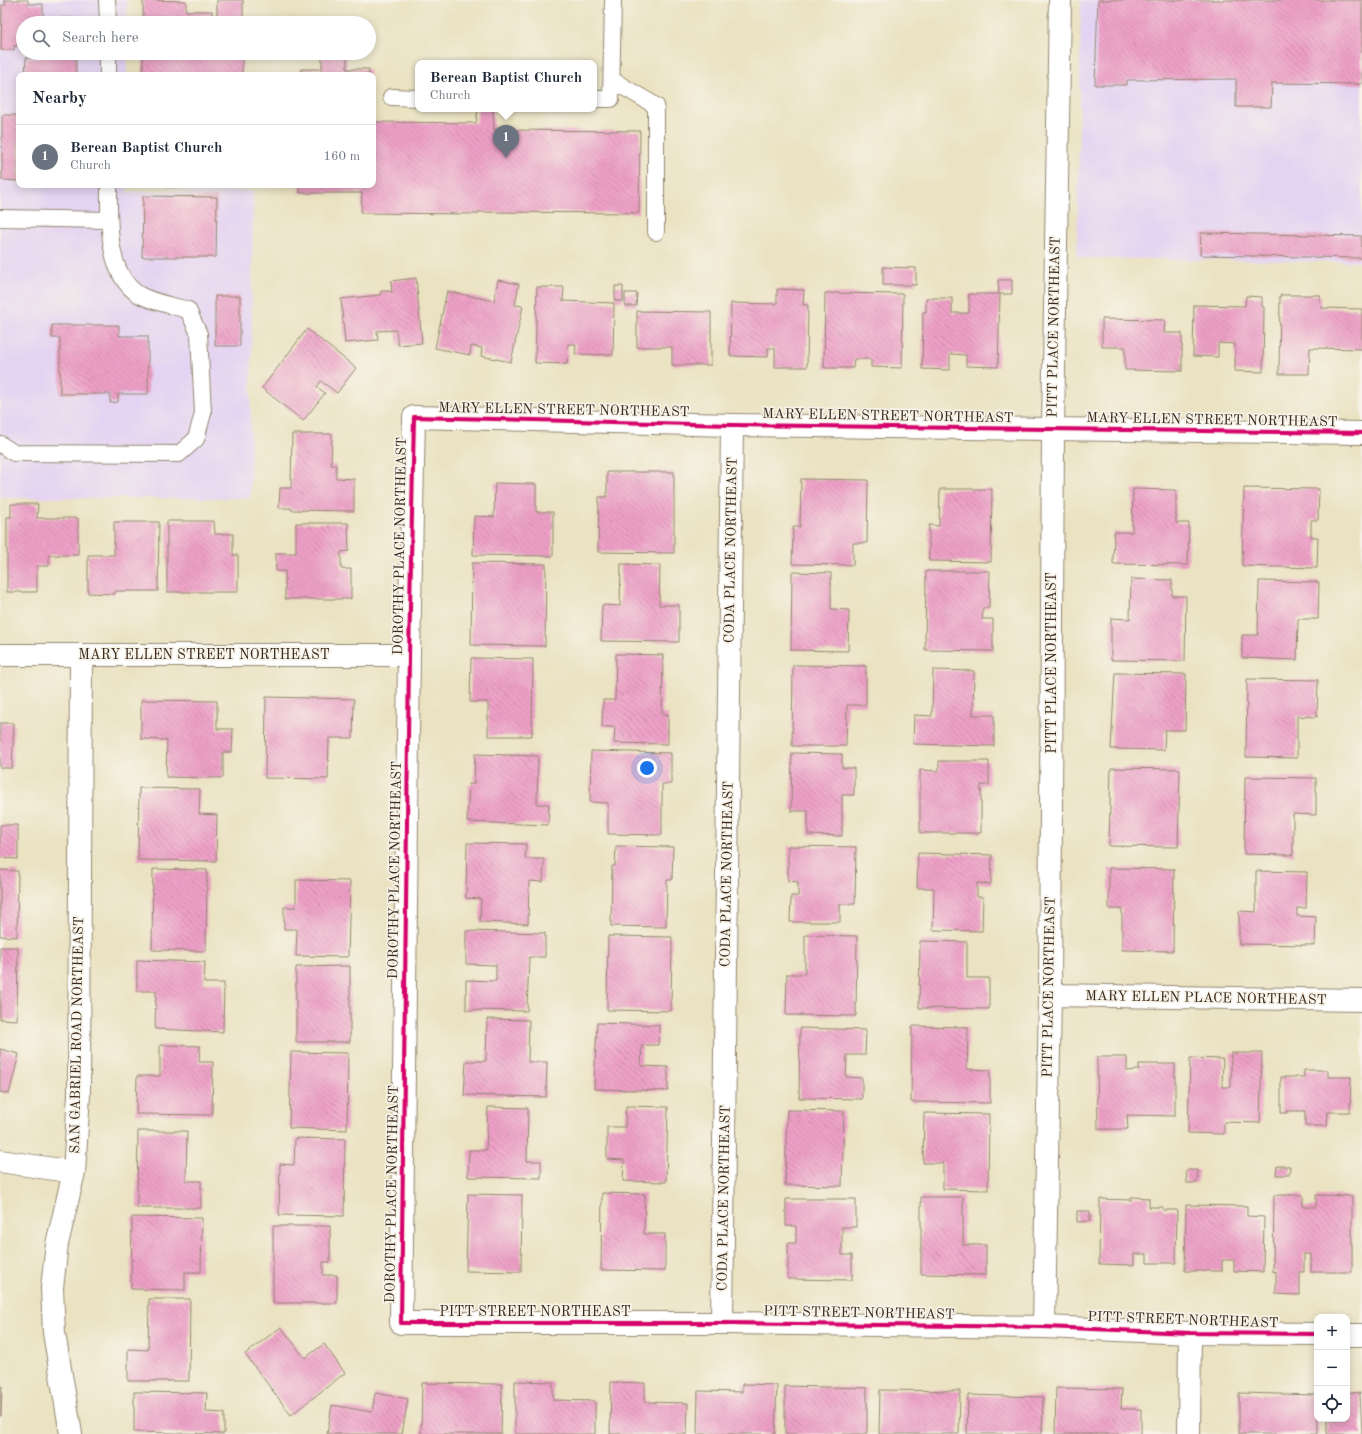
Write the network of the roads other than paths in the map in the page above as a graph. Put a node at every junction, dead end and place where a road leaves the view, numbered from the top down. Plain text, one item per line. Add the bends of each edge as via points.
1 (107, 0) edge
2 (613, 0) edge
3 (1060, 0) edge
4 (108, 16) edge
5 (108, 60) edge
6 (108, 72) edge
7 (612, 80) junction
8 (391, 97) dead end
9 (415, 98) edge
10 (597, 99) edge
11 (109, 188) edge
12 (0, 218) edge
13 (109, 220) junction
14 (656, 232) dead end
15 (414, 418) joint
16 (732, 425) junction
17 (1053, 429) junction
18 (1362, 433) edge
19 (0, 444) edge
20 (0, 655) edge
21 (409, 655) junction
22 (81, 656) junction
23 (1050, 995) junction
24 (1362, 1000) edge
25 (0, 1161) edge
26 (74, 1172) junction
27 (401, 1323) joint
28 (722, 1323) junction
29 (1044, 1327) junction
30 (1190, 1333) junction
31 (1314, 1334) edge
32 (1350, 1335) edge
33 (1362, 1335) edge
34 (71, 1434) edge
35 (1189, 1434) edge

1 - 4 lane
2 - 7 lane
3 - 17 street, PITT PLACE NORTHEAST
5 - 6 lane
7 - 10 lane via 611,99
7 - 14 lane via 656,106
8 - 9 lane
11 - 13 lane
12 - 13 lane
13 - 19 lane via 112,251 121,277 138,294 188,310 199,334 203,413 196,439 179,454 14,453
15 - 16 street, MARY ELLEN STREET NORTHEAST
15 - 21 street, DOROTHY PLACE NORTHEAST
16 - 17 street, MARY ELLEN STREET NORTHEAST
16 - 28 street, CODA PLACE NORTHEAST
17 - 18 street, MARY ELLEN STREET NORTHEAST
17 - 23 street, PITT PLACE NORTHEAST
20 - 22 street, MARY ELLEN STREET NORTHEAST
21 - 22 street, MARY ELLEN STREET NORTHEAST
21 - 27 street, DOROTHY PLACE NORTHEAST
22 - 26 street, SAN GABRIEL ROAD NORTHEAST via 79,1095
23 - 24 street, MARY ELLEN PLACE NORTHEAST
23 - 29 street, PITT PLACE NORTHEAST
25 - 26 street
26 - 34 street, SAN GABRIEL ROAD NORTHEAST via 58,1244 52,1288 54,1333
27 - 28 street, PITT STREET NORTHEAST
28 - 29 street, PITT STREET NORTHEAST
29 - 30 street, PITT STREET NORTHEAST
30 - 31 street, PITT STREET NORTHEAST
30 - 35 street
32 - 33 street

